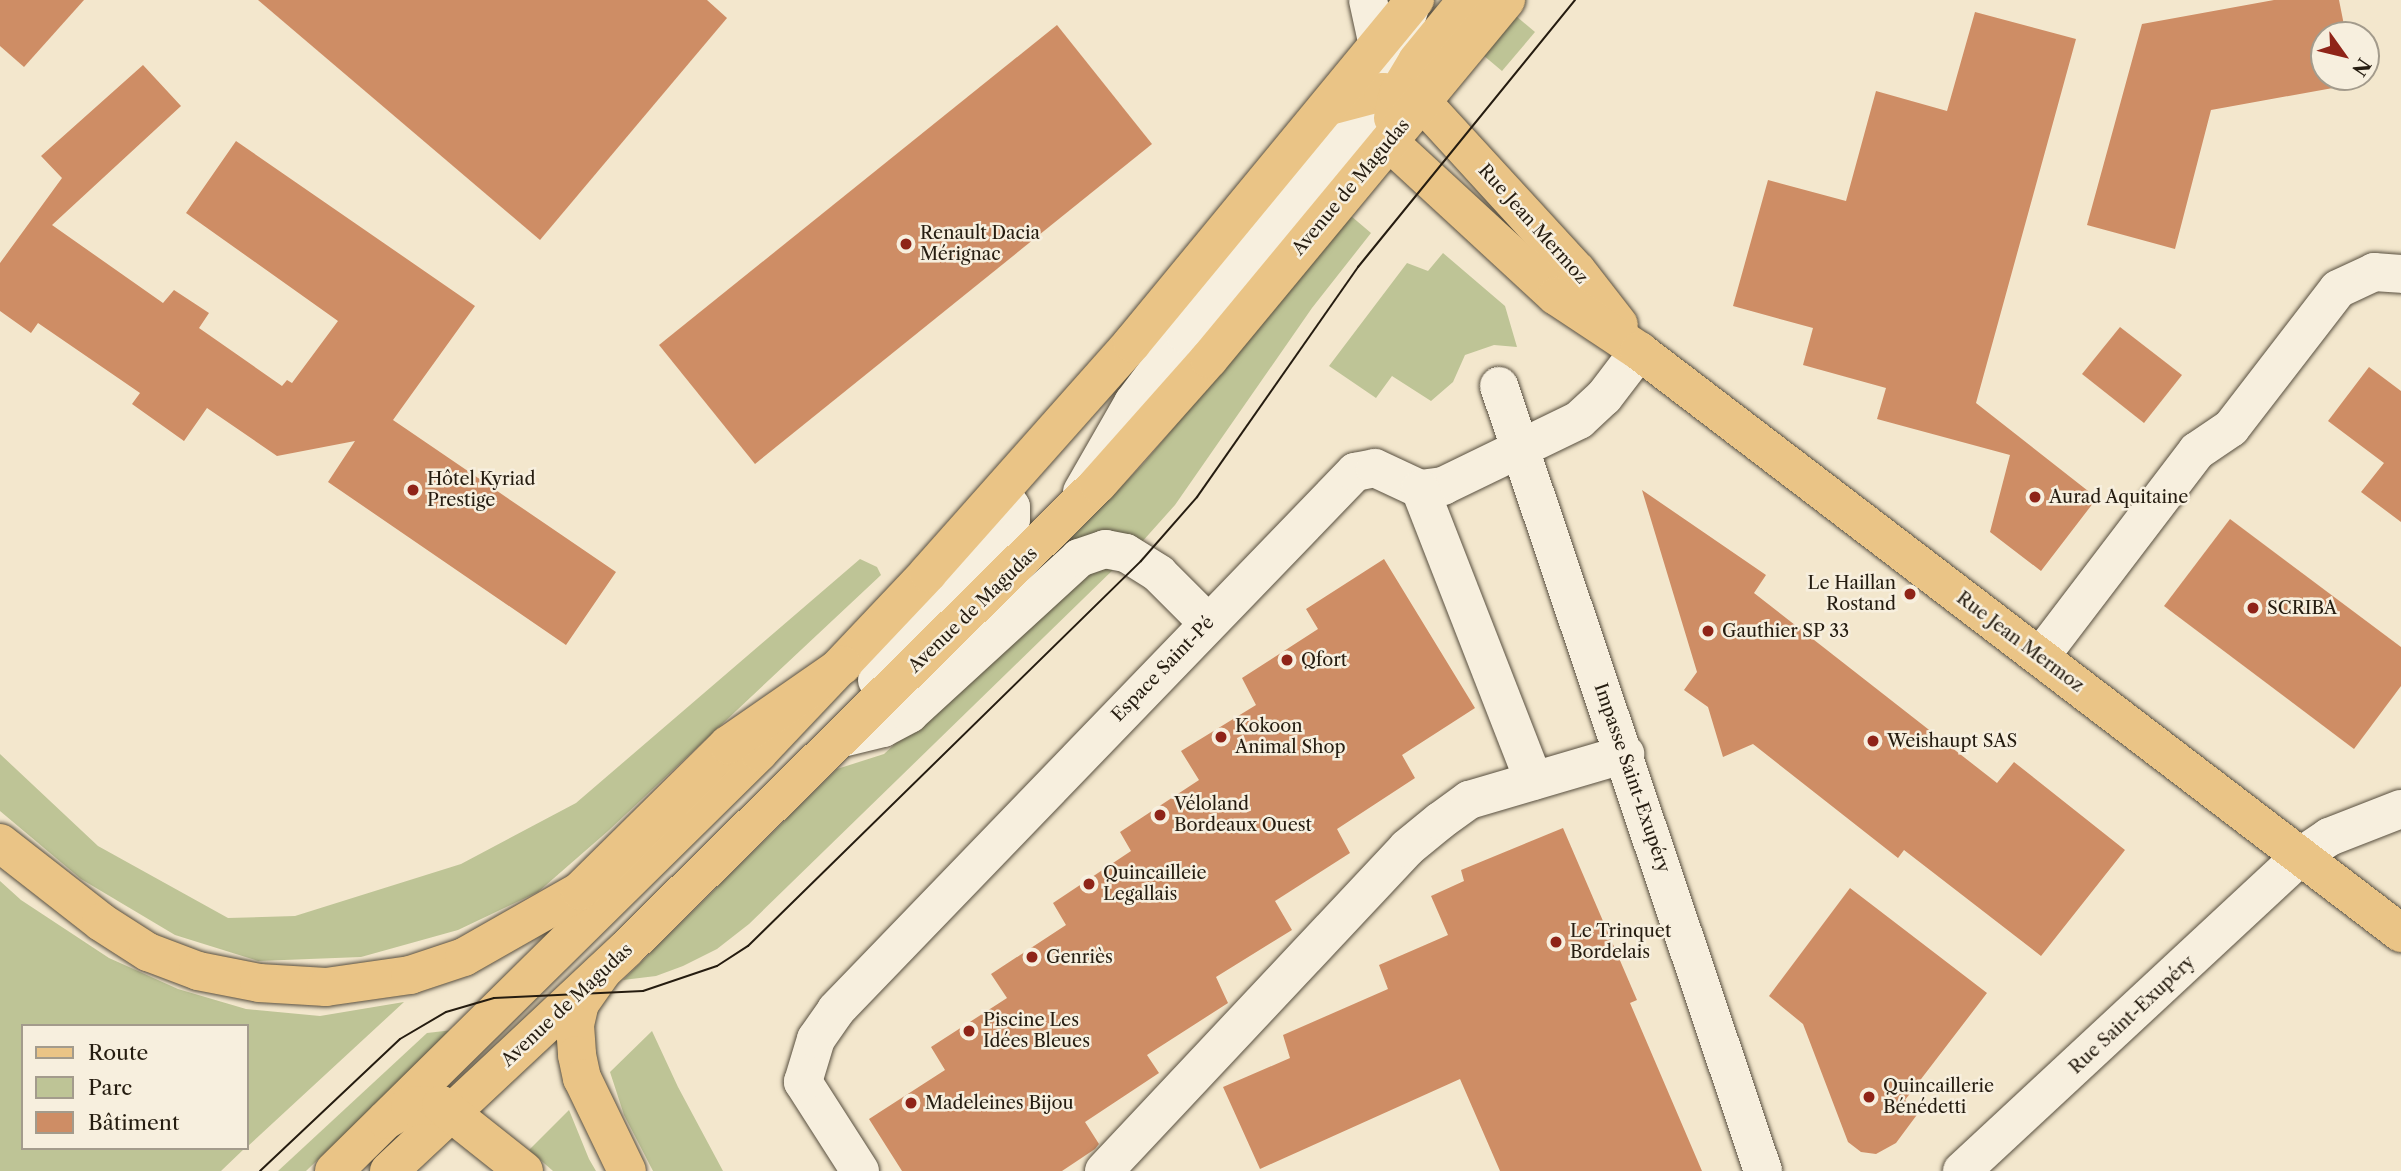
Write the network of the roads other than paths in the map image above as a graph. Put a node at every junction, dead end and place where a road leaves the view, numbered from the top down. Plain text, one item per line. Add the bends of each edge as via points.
1 (1368, 0) edge
2 (1467, 0) edge
3 (1506, 0) edge
4 (1411, 2) edge
5 (1398, 76) junction
6 (1389, 142) junction
7 (2401, 274) edge
8 (1639, 351) junction
9 (1499, 386) dead end
10 (1521, 449) junction
11 (1420, 489) junction
12 (1001, 493) junction
13 (1071, 512) junction
14 (1208, 623) junction
15 (2040, 657) junction
16 (843, 665) junction
17 (842, 738) junction
18 (1625, 754) junction
19 (1534, 780) junction
20 (2401, 809) edge
21 (0, 843) edge
22 (2301, 856) junction
23 (2401, 933) edge
24 (603, 972) junction
25 (453, 1111) junction
26 (386, 1120) junction
27 (334, 1171) edge
28 (389, 1171) edge
29 (524, 1171) edge
30 (627, 1171) edge
31 (860, 1171) edge
32 (1104, 1171) edge
33 (1763, 1171) edge
34 (1962, 1171) edge

1 - 5 street
2 - 5 main road
3 - 5 main road, Avenue de Magudas via 1463,51
4 - 5 street
5 - 6 main road, Avenue de Magudas
5 - 8 main road, Rue Jean Mermoz via 1577,271
5 - 12 main road, Avenue de Magudas via 1329,106
5 - 13 street via 1170,354 1106,446
6 - 8 main road, Rue Jean Mermoz via 1556,296
6 - 13 main road, Avenue de Magudas via 1182,391
7 - 15 street via 2374,272 2338,289 2231,428 2197,451
8 - 10 street via 1604,397 1578,420
8 - 15 main road, Rue Jean Mermoz
9 - 10 street, Impasse Saint-Exupéry
10 - 11 street via 1443,486
10 - 18 street, Impasse Saint-Exupéry
11 - 14 street, Espace Saint-Pé via 1376,468 1355,472
11 - 19 street
12 - 16 main road, Avenue de Magudas
12 - 17 street via 1011,507 1011,519 1000,543 873,685
13 - 17 main road, Avenue de Magudas
14 - 17 street via 1159,574 1126,553 1105,549 1079,558 909,714 883,728
14 - 31 street, Espace Saint-Pé via 836,1010 816,1039 803,1082
15 - 22 main road, Rue Jean Mermoz
16 - 21 main road via 728,746 580,891 464,957 410,975 326,987 259,983 198,971 148,952 101,922
16 - 26 main road, Avenue de Magudas
17 - 24 main road, Avenue de Magudas
18 - 19 street
18 - 33 street, Impasse Saint-Exupéry
19 - 32 street via 1469,800 1407,848
20 - 22 street, Rue Saint-Exupéry via 2329,837
22 - 23 main road, Rue Jean Mermoz
22 - 34 street, Rue Saint-Exupéry
24 - 25 main road, Avenue de Magudas
24 - 30 main road via 580,1003 575,1025 577,1055 582,1078
25 - 26 main road via 426,1103
25 - 28 main road, Avenue de Magudas
25 - 29 main road
26 - 27 main road, Avenue de Magudas

